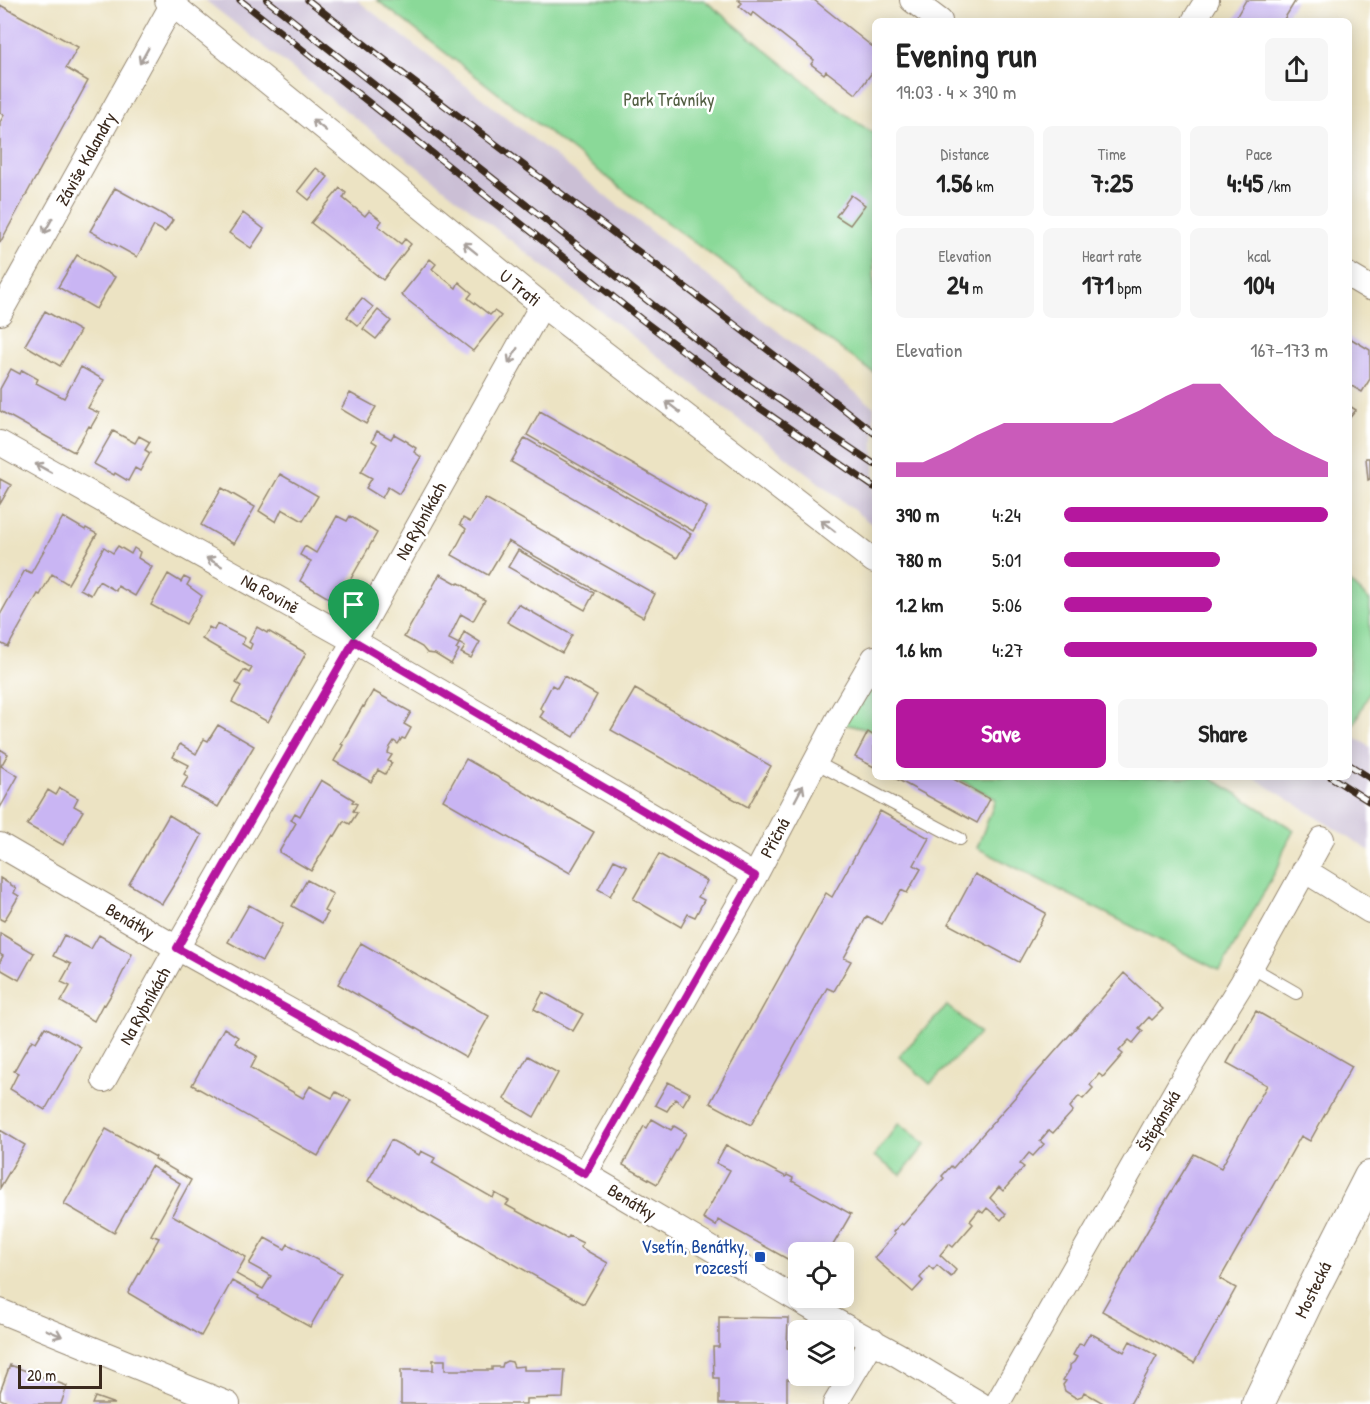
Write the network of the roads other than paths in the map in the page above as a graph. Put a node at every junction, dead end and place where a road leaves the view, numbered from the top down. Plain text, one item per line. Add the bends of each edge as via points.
1 (912, 0) edge
2 (1207, 0) edge
3 (170, 2) edge
4 (936, 18) edge
5 (1196, 18) edge
6 (1352, 277) edge
7 (1370, 288) edge
8 (542, 305) junction
9 (0, 312) edge
10 (0, 443) edge
11 (872, 559) edge
12 (354, 641) junction
13 (872, 661) edge
14 (815, 762) junction
15 (960, 839) dead end
16 (1322, 839) dead end
17 (0, 845) edge
18 (1304, 870) junction
19 (755, 876) junction
20 (1370, 911) edge
21 (177, 948) junction
22 (1251, 967) junction
23 (1296, 993) dead end
24 (104, 1080) dead end
25 (585, 1174) junction
26 (1370, 1176) edge
27 (0, 1311) edge
28 (873, 1340) junction
29 (228, 1404) edge
30 (835, 1404) edge
31 (980, 1404) edge
32 (997, 1404) edge
33 (1258, 1404) edge

1 - 4 street
2 - 5 street
8 -> 3 street, U Trati
3 -> 9 street, Záviše Kalandry
6 - 7 street
11 -> 8 street, U Trati
8 -> 12 street, Na Rybníkách
12 -> 10 street, Na Rovině
12 - 19 street, Na Rovině
12 - 21 street, Na Rybníkách
13 - 14 street, Příčná
14 - 15 lane
19 -> 14 street, Příčná
16 - 18 street, Štěpánská
17 - 21 street, Benátky
18 - 20 street
18 - 22 street, Štěpánská
19 - 25 street, Příčná
21 - 24 street, Na Rybníkách
21 - 25 street, Benátky
22 - 23 lane
22 - 32 street, Štěpánská
25 - 28 street, Benátky
26 - 33 street, Mostecká
27 -> 29 street
28 - 30 street
28 - 31 street, Benátky

